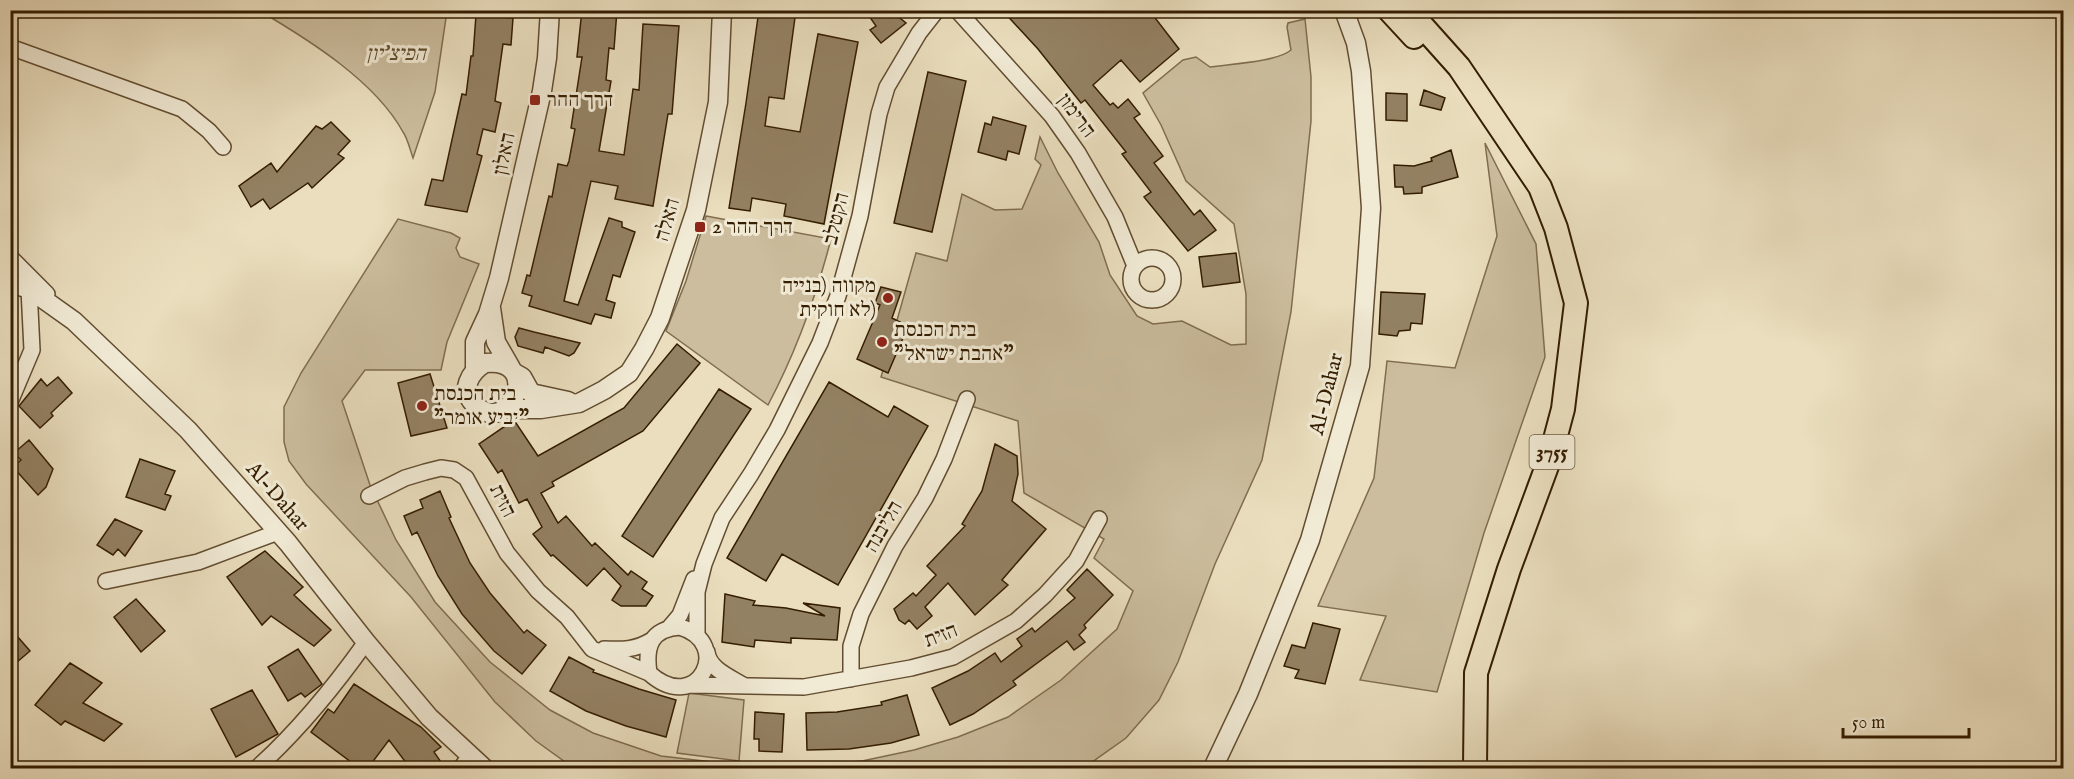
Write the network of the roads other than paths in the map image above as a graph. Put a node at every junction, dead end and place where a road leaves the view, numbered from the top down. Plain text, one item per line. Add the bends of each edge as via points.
1 (550, 10) edge
2 (722, 10) edge
3 (937, 10) edge
4 (957, 10) edge
5 (1344, 10) edge
6 (1389, 10) edge
7 (1408, 10) edge
8 (10, 48) edge
9 (1508, 140) junction
10 (223, 147) dead end
11 (10, 257) edge
12 (1135, 266) dead end
13 (10, 283) edge
14 (29, 289) junction
15 (491, 304) junction
16 (74, 321) junction
17 (475, 370) junction
18 (513, 370) junction
19 (967, 399) dead end
20 (10, 402) edge
21 (579, 403) junction
22 (506, 409) junction
23 (369, 496) dead end
24 (1099, 519) dead end
25 (278, 532) junction
26 (704, 564) junction
27 (106, 581) dead end
28 (669, 628) junction
29 (652, 640) junction
30 (366, 642) junction
31 (702, 642) junction
32 (592, 649) junction
33 (649, 673) junction
34 (851, 679) junction
35 (690, 685) junction
36 (743, 685) junction
37 (465, 762) edge
38 (257, 768) edge
39 (484, 768) edge
40 (1214, 768) edge
41 (1475, 768) edge

1 - 15 street, האלון via 542,91
2 - 21 street, האלה via 718,102 696,210 660,318 630,373
3 - 26 street, הקטלב via 887,87 860,216 838,296 820,343 777,430 722,518
4 - 12 street, הרימון via 1052,116 1078,153 1115,217
5 - 40 street, Al-Dahar via 1361,71 1371,208 1360,366 1310,540
6 - 9 main road, 3755
7 - 9 main road, 3755 via 1459,67
8 - 10 street via 182,109
9 - 41 main road, 3755 via 1540,187 1556,228 1576,303 1563,409 1553,448 1476,674
11 - 16 street
13 - 14 street, Al-Dahar
14 - 16 street, Al-Dahar
14 - 20 street via 32,350
15 - 17 street, האלון via 475,342
15 - 18 street, האלון via 496,342
16 - 25 street, Al-Dahar via 188,430
17 - 18 street via 493,363
17 - 22 street via 467,387 471,402 489,412
18 - 21 street via 531,393
18 - 22 street via 517,390
19 - 34 street, הליבנה via 930,488 861,614 851,646
21 - 22 street, האלה
23 - 32 street, הזית via 405,478 441,468 466,478 507,553
24 - 34 street, הזית via 1076,561 1016,621 953,657
25 - 27 street via 198,562
25 - 30 street, Al-Dahar
26 - 28 street, הקטלב via 695,575 680,615
26 - 31 street, הקטלב via 697,592
28 - 29 street
28 - 31 street via 690,630
29 - 32 street via 627,650
29 - 33 street via 646,657
30 - 37 street, Al-Dahar
30 - 38 street via 341,677
31 - 35 street via 707,664 703,674
31 - 36 street via 708,660
32 - 33 street, הזית
33 - 35 street via 676,688
34 - 36 street, הזית via 804,687
35 - 36 street, הזית
37 - 39 street, Al-Dahar

